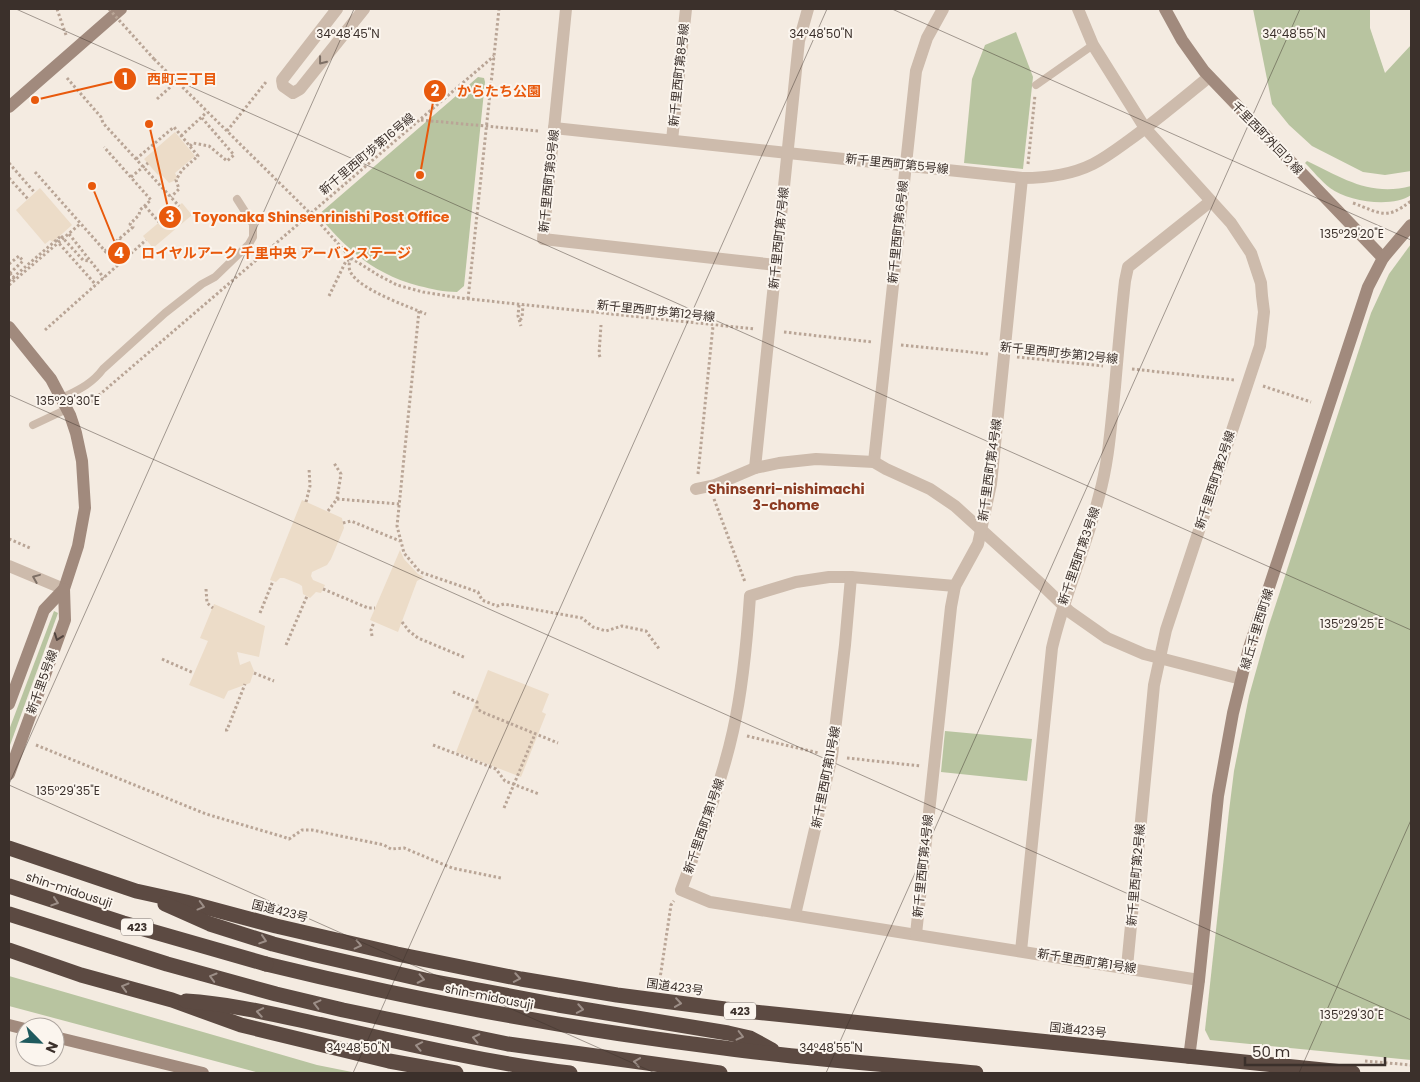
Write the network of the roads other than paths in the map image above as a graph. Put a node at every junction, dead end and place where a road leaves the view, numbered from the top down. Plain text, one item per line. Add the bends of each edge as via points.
1 (121, 9) edge
2 (337, 9) edge
3 (364, 9) edge
4 (566, 9) edge
5 (686, 9) edge
6 (808, 9) edge
7 (943, 9) edge
8 (1078, 9) edge
9 (1165, 9) edge
10 (1093, 45) junction
11 (1209, 77) junction
12 (1036, 85) road end
13 (9, 107) edge
14 (554, 128) junction
15 (1145, 128) junction
16 (672, 140) junction
17 (788, 153) junction
18 (905, 165) junction
19 (1022, 178) junction
20 (237, 199) dead end
21 (1211, 200) junction
22 (1411, 226) edge
23 (1383, 258) junction
24 (776, 265) junction
25 (9, 327) edge
26 (65, 403) junction
27 (33, 425) dead end
28 (874, 462) junction
29 (755, 468) junction
30 (696, 489) road end
31 (982, 531) junction
32 (9, 566) edge
33 (851, 577) junction
34 (955, 586) junction
35 (64, 589) junction
36 (1063, 606) junction
37 (1160, 658) junction
38 (1241, 679) junction
39 (9, 704) edge
40 (9, 774) edge
41 (9, 848) edge
42 (9, 886) edge
43 (136, 891) junction
44 (9, 914) edge
45 (796, 915) junction
46 (916, 934) junction
47 (9, 950) edge
48 (1021, 951) junction
49 (1127, 967) junction
50 (1199, 980) junction
51 (172, 1000) junction
52 (65, 1039) edge
53 (780, 1054) junction
54 (1189, 1058) junction
55 (204, 1073) edge
56 (456, 1073) edge
57 (570, 1073) edge
58 (720, 1073) edge
59 (976, 1073) edge
60 (1353, 1073) edge

1 - 13 street
3 -> 2 street via 300,89 293,93 283,86 282,80
4 - 14 street, 新千里西町第9号線
5 - 16 street, 新千里西町第8号線
6 - 17 street, 新千里西町第7号線 via 799,41
7 - 18 street, 新千里西町第6号線 via 918,61
8 - 10 street, 新千里西町第2号線
9 - 11 street, 千里西町外回り線 via 1191,54
10 - 12 lane
10 - 15 street, 新千里西町第2号線
11 - 15 street, 新千里西町第5号線
11 - 23 street, 千里西町外回り線
14 - 16 street, 新千里西町第5号線
14 - 24 street, 新千里西町第9号線 via 543,239
15 - 19 street, 新千里西町第5号線 via 1092,165 1056,176
15 - 21 street, 新千里西町第2号線
16 - 17 street, 新千里西町第5号線
17 - 18 street, 新千里西町第5号線
17 - 24 street, 新千里西町第7号線
18 - 19 street, 新千里西町第5号線
18 - 28 street, 新千里西町第6号線
19 - 31 street, 新千里西町第4号線 via 991,484
20 - 26 lane via 253,224 253,237 245,249 165,313 96,379
21 - 36 street, 新千里西町第3号線 via 1128,267 1111,427 1100,496
21 - 37 street, 新千里西町第2号線 via 1251,253 1261,283 1264,312 1260,346 1166,630
22 - 23 street, 緑丘千里西町線
23 - 38 street, 緑丘千里西町線 via 1368,287
24 - 29 street, 新千里西町第7号線
25 - 26 street, 新千里5号線 via 41,365
26 - 27 lane
26 - 35 street, 新千里5号線 via 82,461 85,508 80,538
28 - 29 street via 816,459
28 - 31 street via 930,489 956,506
29 - 30 street via 715,485
31 - 34 street, 新千里西町第4号線
31 - 36 street
35 -> 32 street
33 - 34 street, 新千里西町第1号線
33 - 45 street, 新千里西町第11号線 via 832,756
33 - 45 street, 新千里西町第1号線 via 796,582 750,596 744,665 733,733 682,890 710,902
34 - 46 street, 新千里西町第4号線
35 - 39 street, 新千里5号線 via 44,610
35 -> 40 street, 新千里5号線 via 65,620
36 - 37 street via 1107,638
36 - 48 street, 新千里西町第3号線 via 1052,648
37 - 38 street
37 - 49 street, 新千里西町第2号線 via 1154,685
38 - 50 street, 緑丘千里西町線 via 1218,796
41 - 43 highway, 国道423号 / 423
42 -> 53 highway, shin-midousuji / 423, bridge via 123,923 352,985 507,1016 643,1038
43 -> 53 highway via 210,924 286,947 425,980 728,1033 750,1038
43 -> 54 highway, 国道423号 / 423 via 397,954 617,995
58 -> 44 highway, 423 via 508,1044 343,1010 113,948
45 - 46 street, 新千里西町第1号線
46 - 48 street, 新千里西町第1号線
51 -> 47 highway
48 - 49 street, 新千里西町第1号線
49 - 50 street, 新千里西町第1号線
50 - 54 street, 緑丘千里西町線
51 - 56 highway via 241,1025
57 -> 51 highway via 409,1044 213,1002
52 - 55 street
53 - 59 highway, shin-midousuji / 423
54 - 60 highway, 国道423号 / 423

